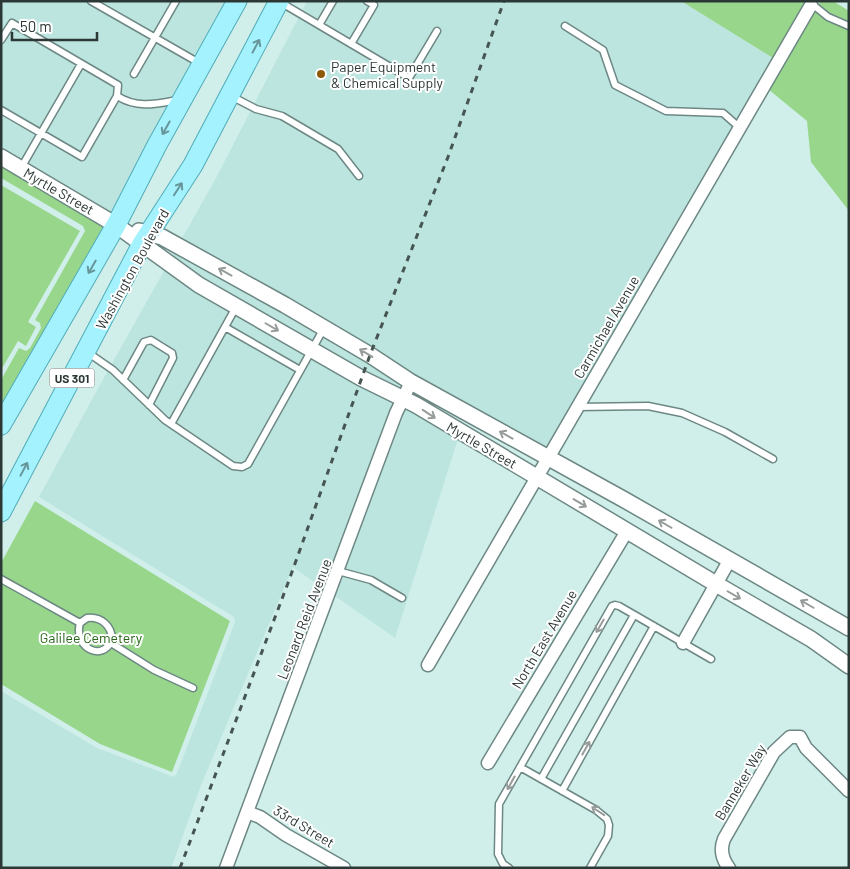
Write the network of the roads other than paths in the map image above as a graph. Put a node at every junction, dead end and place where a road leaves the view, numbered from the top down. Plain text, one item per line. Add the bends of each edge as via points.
1 (91, 1) edge
2 (176, 1) edge
3 (237, 1) edge
4 (279, 1) edge
5 (333, 1) edge
6 (367, 1) edge
7 (812, 3) edge
8 (319, 25) junction
9 (566, 26) dead end
10 (849, 26) edge
11 (437, 31) dead end
12 (154, 38) junction
13 (1, 40) edge
14 (351, 44) junction
15 (81, 64) junction
16 (201, 64) junction
17 (134, 74) dead end
18 (118, 96) junction
19 (230, 96) junction
20 (182, 99) junction
21 (1, 110) edge
22 (739, 127) junction
23 (41, 134) junction
24 (1, 157) edge
25 (21, 169) junction
26 (359, 176) dead end
27 (116, 225) junction
28 (146, 239) junction
29 (236, 306) junction
30 (225, 327) junction
31 (324, 328) junction
32 (312, 350) junction
33 (86, 352) junction
34 (300, 370) junction
35 (123, 380) junction
36 (411, 382) junction
37 (404, 399) junction
38 (149, 405) junction
39 (577, 408) junction
40 (171, 424) junction
41 (1, 425) edge
42 (548, 459) junction
43 (773, 459) dead end
44 (538, 478) junction
45 (1, 512) edge
46 (627, 530) junction
47 (728, 561) junction
48 (338, 570) junction
49 (1, 579) edge
50 (716, 584) junction
51 (402, 598) dead end
52 (634, 615) junction
53 (80, 622) junction
54 (654, 626) junction
55 (849, 628) edge
56 (111, 643) junction
57 (683, 643) junction
58 (711, 659) dead end
59 (428, 665) dead end
60 (849, 666) edge
61 (193, 688) dead end
62 (488, 764) dead end
63 (520, 767) junction
64 (541, 779) junction
65 (562, 791) junction
66 (849, 791) edge
67 (248, 812) junction
68 (226, 868) edge
69 (344, 868) edge
70 (509, 868) edge
71 (590, 868) edge
72 (728, 868) edge

1 - 12 lane
2 - 12 lane
3 - 16 main road, US 301
4 - 8 lane
19 -> 4 main road, Washington Boulevard / US 301
5 - 8 lane
6 - 14 lane via 374,5
7 - 10 lane via 828,17
7 - 22 street, Carmichael Avenue
8 - 14 lane
9 - 22 lane via 603,50 615,85 666,111 723,113
11 - 14 lane via 410,78
12 - 16 lane
12 - 17 lane
13 - 15 lane via 12,23
15 - 18 lane via 118,85
15 - 23 lane
16 - 20 main road, US 301
18 - 20 lane via 139,105
18 - 23 lane via 82,156
19 - 26 lane via 256,109 282,116 338,149
28 -> 19 main road, Washington Boulevard / US 301 via 194,165
20 -> 27 main road, US 301
21 - 23 lane
22 - 39 street, Carmichael Avenue
23 - 25 lane
24 - 25 street, Myrtle Street
25 - 27 street, Myrtle Street
27 - 28 street, Myrtle Street
27 -> 41 main road, US 301
28 - 29 street, Myrtle Street via 199,285
31 -> 28 street, Myrtle Street via 162,237
28 - 33 main road, Washington Boulevard / US 301
29 - 30 lane
29 -> 32 street, Myrtle Street
30 - 34 lane
30 - 40 lane
31 - 32 lane
36 -> 31 street, Myrtle Street
32 - 34 lane
32 - 37 street, Myrtle Street
33 - 35 lane
45 -> 33 main road, Washington Boulevard / US 301
34 - 40 lane via 248,464 242,467 234,466
35 - 38 lane
35 - 38 lane via 144,342 150,340 172,353 173,358
36 - 37 street, Leonard Reid Avenue
42 -> 36 street, Myrtle Street
37 -> 44 street, Myrtle Street
37 - 48 street, Leonard Reid Avenue
38 - 40 lane
39 - 42 street, Carmichael Avenue
39 - 43 lane via 648,406 682,413
42 - 44 street, Carmichael Avenue
47 -> 42 street, Myrtle Street
44 -> 46 street, Myrtle Street
44 - 59 street, Carmichael Avenue
46 - 50 street, Myrtle Street
46 - 62 street, North East Avenue
47 - 50 street
55 -> 47 street, Myrtle Street
48 - 51 lane via 371,580
48 - 67 street, Leonard Reid Avenue
49 - 53 lane
50 - 57 street
50 -> 60 street, Myrtle Street via 812,639
52 - 54 lane
52 -> 63 lane via 619,606 612,606
52 - 64 lane
53 - 56 lane via 95,618 104,622 111,631
53 - 56 lane via 78,631 86,648 105,649
54 - 57 lane
65 -> 54 lane
56 - 61 lane via 154,670
57 - 58 lane
63 - 64 lane
63 -> 70 lane via 498,809 498,854
64 - 65 lane
71 -> 65 lane via 608,836 609,825 603,814
66 - 72 street, Banneker Way via 800,737 790,737 774,752 724,839 723,859
67 - 68 street, Leonard Reid Avenue
67 - 69 street, 33rd Street

